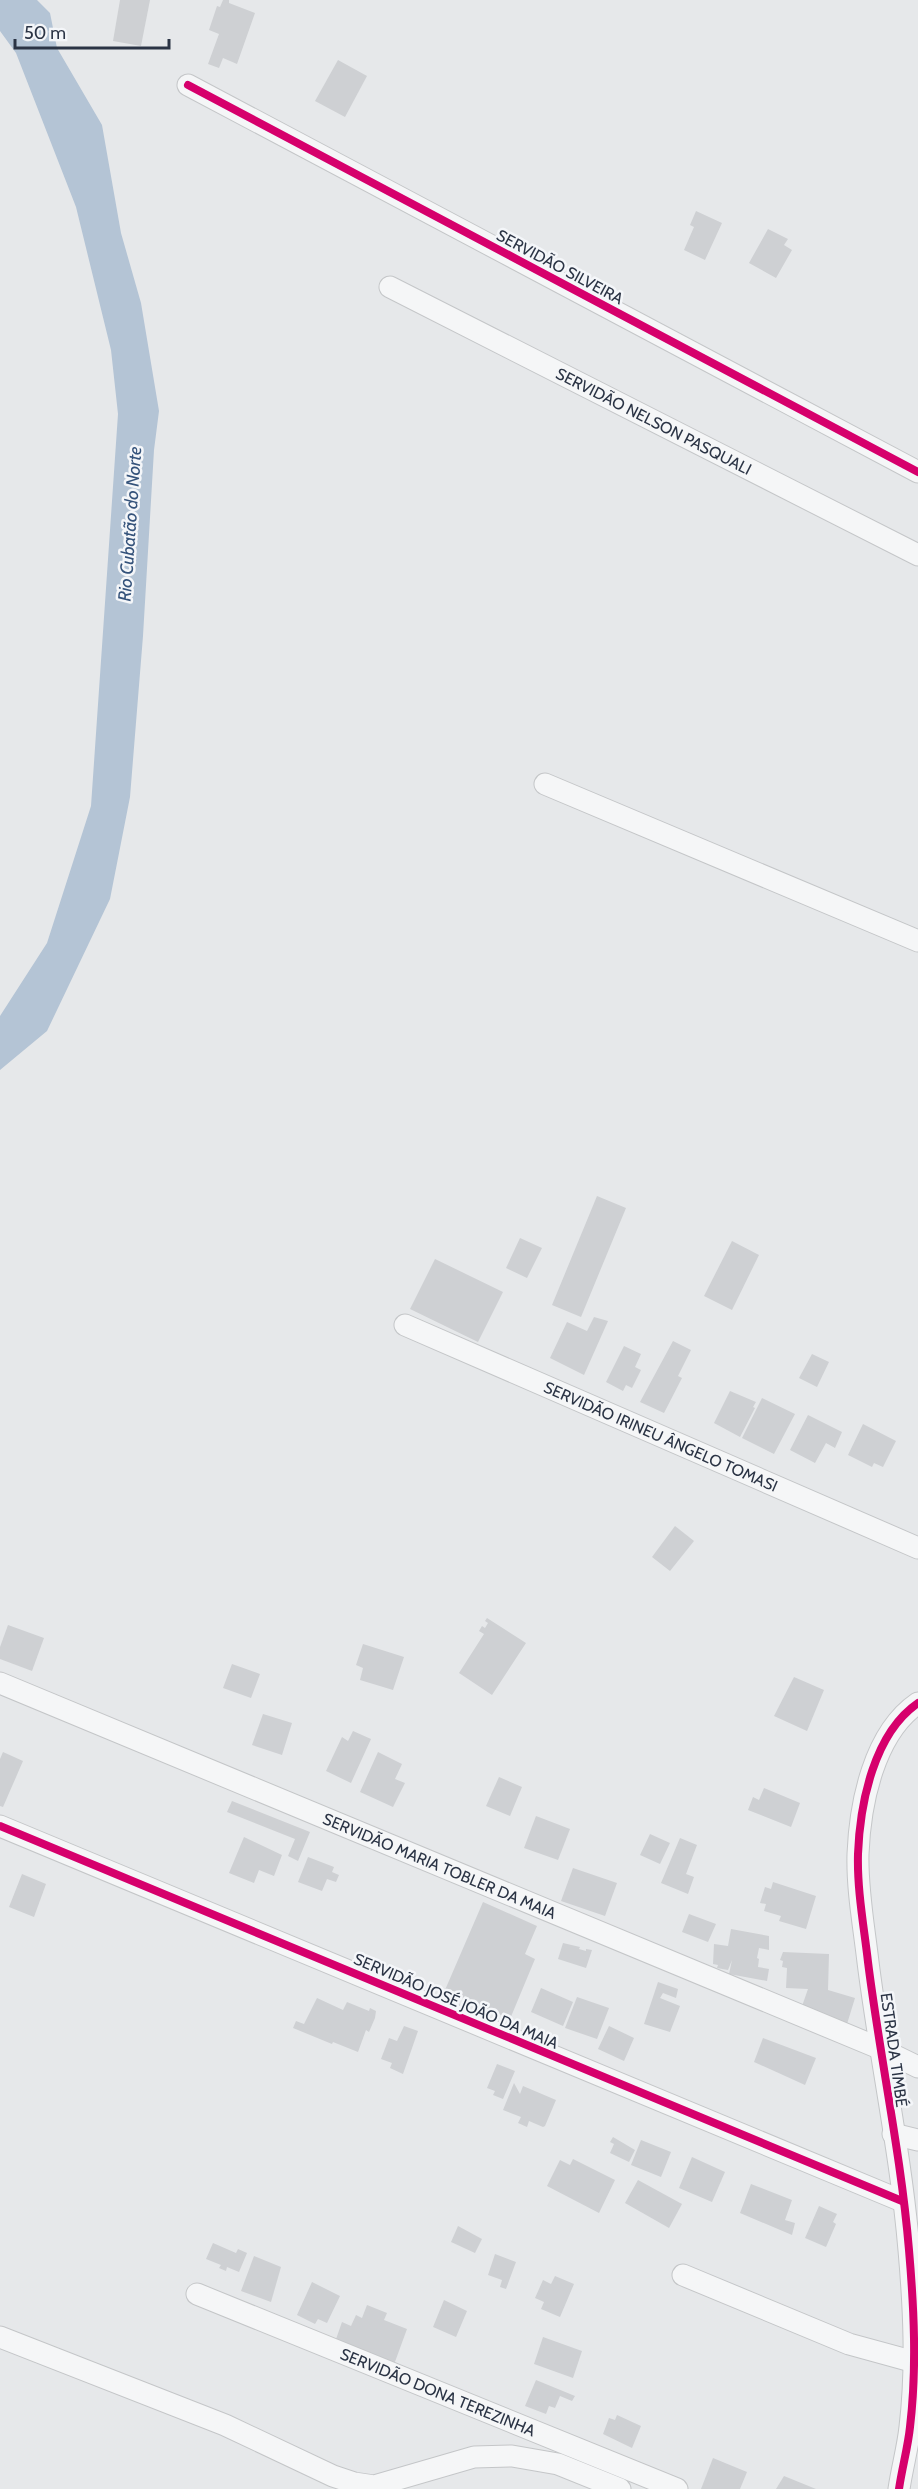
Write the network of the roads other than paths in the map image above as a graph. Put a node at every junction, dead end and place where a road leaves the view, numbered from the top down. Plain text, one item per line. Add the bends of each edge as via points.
1 (188, 85) dead end
2 (390, 287) dead end
3 (918, 472) edge
4 (918, 555) edge
5 (545, 784) dead end
6 (918, 941) edge
7 (405, 1324) dead end
8 (918, 1548) edge
9 (0, 1683) edge
10 (918, 1703) edge
11 (0, 1826) edge
12 (879, 2048) junction
13 (918, 2067) edge
14 (893, 2134) junction
15 (918, 2140) edge
16 (902, 2201) junction
17 (683, 2275) dead end
18 (198, 2294) dead end
19 (0, 2337) edge
20 (916, 2363) edge
21 (620, 2489) edge
22 (677, 2489) edge
23 (898, 2489) edge

1 - 3 street, SERVIDÃO SILVEIRA
2 - 4 street, SERVIDÃO NELSON PASQUALI
5 - 6 street
7 - 8 street, SERVIDÃO IRINEU ÂNGELO TOMASI
9 - 12 street, SERVIDÃO MARIA TOBLER DA MAIA
10 - 12 street, ESTRADA TIMBÉ via 905,1712 880,1749 866,1794 858,1854
11 - 16 street, SERVIDÃO JOSÉ JOÃO DA MAIA
12 - 13 street, SERVIDÃO MARIA TOBLER DA MAIA
12 - 14 street, ESTRADA TIMBÉ
14 - 15 street
14 - 16 street, ESTRADA TIMBÉ
16 - 20 street, ESTRADA TIMBÉ
17 - 20 street via 849,2344
18 - 22 street, SERVIDÃO DONA TEREZINHA
19 - 21 street via 225,2425 354,2483 374,2486 474,2457 512,2456 558,2464
20 - 23 street, ESTRADA TIMBÉ via 910,2428

